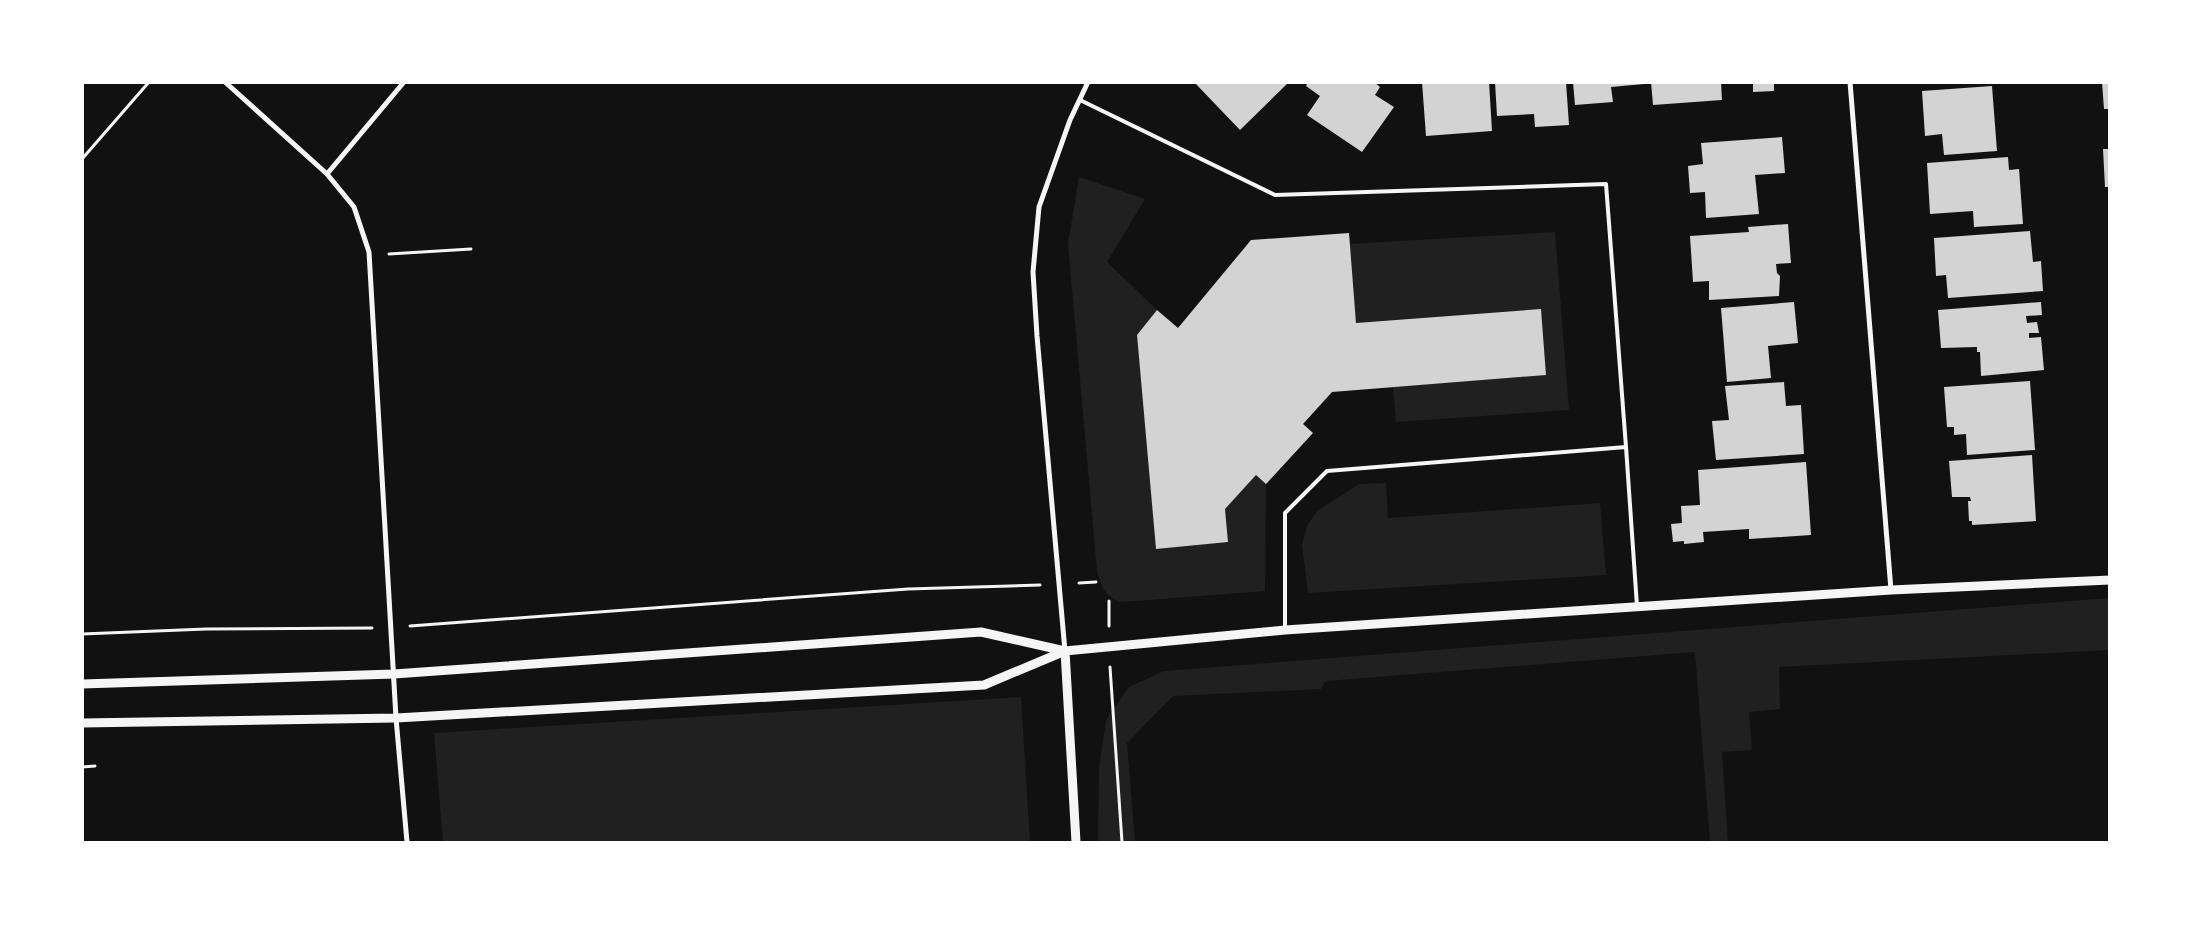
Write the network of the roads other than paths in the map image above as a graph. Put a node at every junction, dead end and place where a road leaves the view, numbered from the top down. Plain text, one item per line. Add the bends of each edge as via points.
1 (225, 82) edge
2 (404, 82) edge
3 (1088, 82) edge
4 (1850, 82) edge
5 (1080, 100) junction
6 (327, 174) junction
7 (1626, 447) junction
8 (2110, 580) edge
9 (1891, 590) junction
10 (1637, 607) junction
11 (1285, 630) junction
12 (1065, 651) junction
13 (394, 674) junction
14 (82, 684) edge
15 (396, 718) junction
16 (82, 723) edge
17 (407, 842) edge
18 (1076, 842) edge

1 - 6 street
2 - 6 street
3 - 5 street
4 - 9 street
5 - 7 lane via 1275,195 1606,184
5 - 12 street via 1039,207 1034,272
6 - 13 street via 354,207 369,256
7 - 10 lane
7 - 11 lane via 1327,471 1285,512
8 - 9 street
9 - 10 street
10 - 11 street
11 - 12 street
12 - 13 street via 981,632
12 - 15 street via 984,685
12 - 18 street
13 - 14 street
13 - 15 street
15 - 16 street
15 - 17 street

